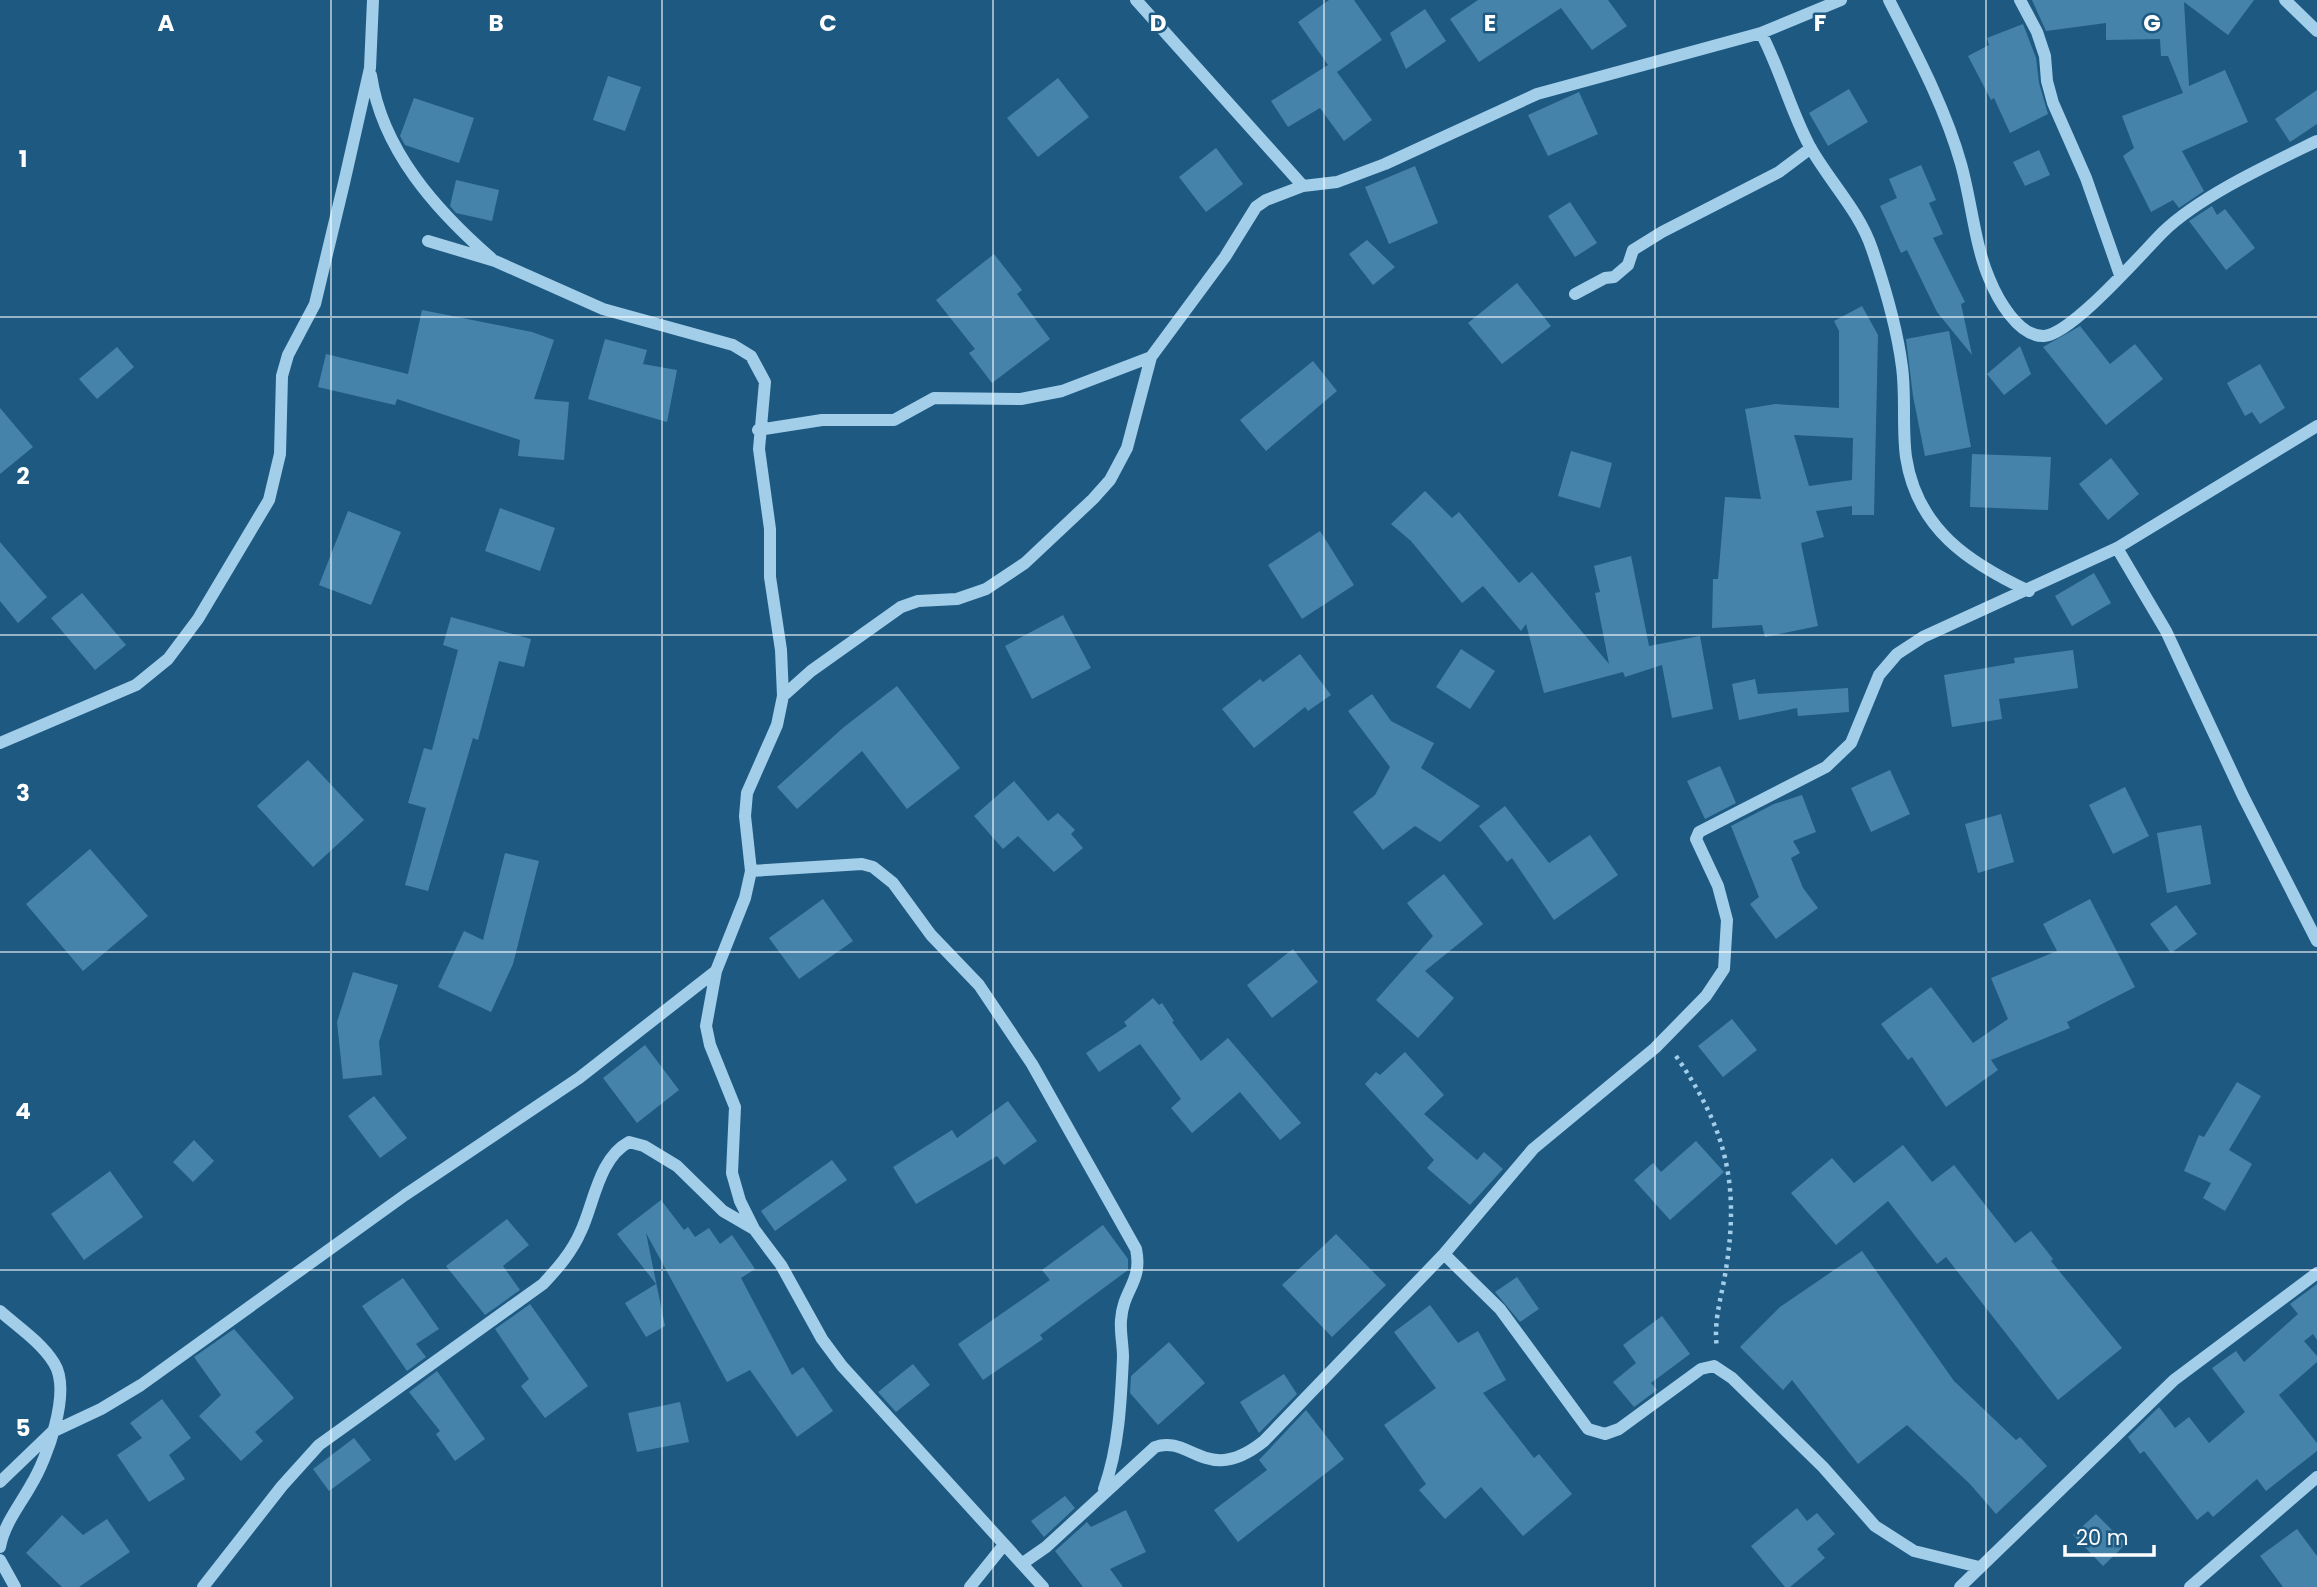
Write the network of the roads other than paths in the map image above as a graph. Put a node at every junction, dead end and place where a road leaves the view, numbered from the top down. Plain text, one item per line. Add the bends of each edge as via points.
1 (373, 0) edge
2 (1136, 0) edge
3 (1841, 0) edge
4 (1889, 0) edge
5 (2020, 0) edge
6 (2285, 0) edge
7 (2317, 31) edge
8 (1760, 33) junction
9 (370, 68) junction
10 (2317, 141) edge
11 (1811, 148) junction
12 (1303, 186) junction
13 (428, 241) dead end
14 (495, 261) junction
15 (2120, 275) junction
16 (1574, 294) dead end
17 (1151, 357) junction
18 (2317, 426) edge
19 (758, 430) junction
20 (2117, 548) junction
21 (2029, 591) junction
22 (783, 696) junction
23 (0, 743) edge
24 (751, 871) junction
25 (2317, 940) edge
26 (716, 971) junction
27 (754, 1230) junction
28 (1444, 1254) junction
29 (2317, 1273) edge
30 (0, 1311) edge
31 (52, 1432) junction
32 (2317, 1477) edge
33 (0, 1482) edge
34 (1102, 1494) junction
35 (1003, 1546) junction
36 (0, 1547) edge
37 (0, 1560) edge
38 (1023, 1563) junction
39 (1979, 1567) junction
40 (15, 1587) edge
41 (203, 1587) edge
42 (970, 1587) edge
43 (1043, 1587) edge
44 (1960, 1587) edge
45 (2190, 1587) edge

1 - 9 street
2 - 12 street
3 - 8 street
4 - 15 street via 1944,112 1988,277 2014,320 2027,332 2044,336 2057,331
5 - 15 street via 2037,32 2053,103 2086,178
6 - 7 street
8 - 11 street
8 - 12 street via 1537,94 1385,164 1337,182
9 - 14 street via 379,114 405,162 453,224
9 - 23 street via 315,304 282,376 280,454 269,500 198,619 153,673 136,685
10 - 15 street via 2205,201 2165,229
11 - 16 street via 1779,172 1662,232 1633,250 1628,265 1614,277
11 - 21 street via 1871,245 1892,311 1902,368 1908,467 1930,521 1986,571
12 - 17 street via 1277,193 1256,207
13 - 14 street
14 - 19 street via 604,309 742,350 761,369 765,382
17 - 19 street via 1062,391 1021,399 934,398 894,420 822,420
17 - 22 street via 1126,447 1110,480 1025,563 972,595 901,607
18 - 20 street
19 - 22 street
20 - 21 street
20 - 25 street via 2166,631
21 - 28 street via 1923,637 1897,654 1879,675 1851,743 1826,767 1699,832 1696,839 1718,886 1727,920 1724,969 1706,996 1665,1039 1533,1149
22 - 24 street via 777,725 747,793
24 - 26 street
24 - 34 street via 862,864 884,875 931,935 979,985 1082,1152 1136,1249 1140,1268 1121,1318 1117,1437
26 - 27 street via 707,1035 735,1107 733,1173
26 - 31 street via 579,1078 405,1195 142,1385
27 - 35 street via 781,1265 842,1366
27 - 41 street via 723,1211 658,1153 636,1143 624,1145 602,1175 581,1233 543,1284 319,1445
28 - 34 street via 1251,1452 1213,1461 1164,1444 1139,1459
28 - 39 street via 1500,1309 1583,1424 1595,1433 1619,1429 1701,1369 1714,1366 1823,1467 1875,1526 1914,1550
29 - 39 street via 2174,1380
30 - 31 street via 49,1355 59,1371 59,1404
31 - 33 street
31 - 36 street via 40,1470 4,1531
32 - 45 street
34 - 38 street
35 - 38 street
35 - 42 street
37 - 40 street
38 - 43 street
39 - 44 street

